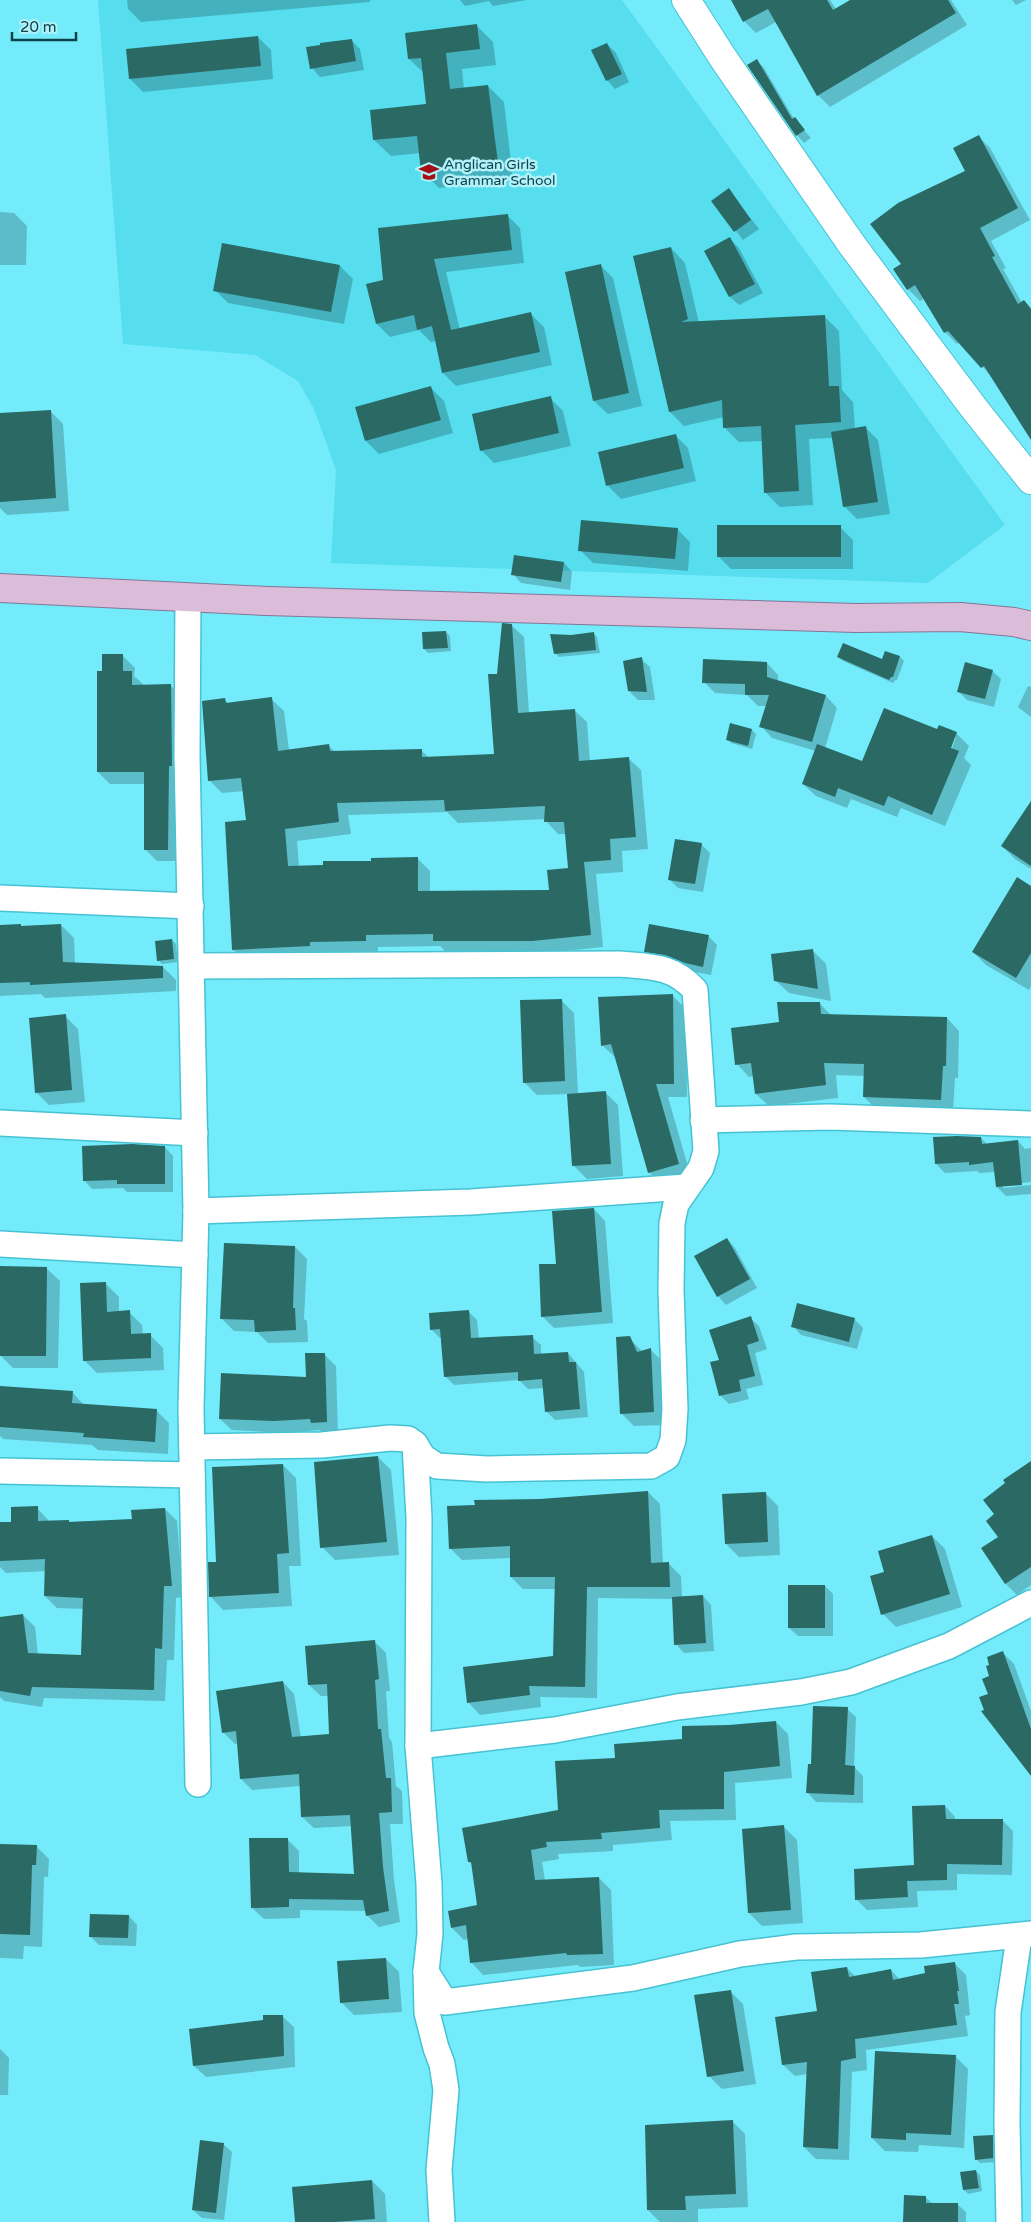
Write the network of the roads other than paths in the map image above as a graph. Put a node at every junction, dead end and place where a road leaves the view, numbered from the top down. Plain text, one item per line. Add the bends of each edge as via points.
1 (686, 0) edge
2 (1031, 480) edge
3 (0, 588) edge
4 (188, 598) junction
5 (1025, 623) edge
6 (0, 898) edge
7 (191, 906) junction
8 (192, 966) junction
9 (703, 1120) junction
10 (0, 1123) edge
11 (1031, 1124) edge
12 (195, 1133) junction
13 (686, 1187) junction
14 (196, 1211) junction
15 (0, 1244) edge
16 (195, 1255) junction
17 (416, 1444) junction
18 (192, 1448) junction
19 (0, 1471) edge
20 (192, 1475) junction
21 (1030, 1605) edge
22 (418, 1746) junction
23 (198, 1784) dead end
24 (1025, 1936) edge
25 (426, 1972) junction
26 (442, 2222) edge
27 (1009, 2222) edge

1 - 2 street via 722,58 852,245 972,407
3 - 4 main road
4 - 5 main road via 856,618 960,617
4 - 7 street via 187,756
6 - 7 street
7 - 8 street
8 - 9 street via 620,964 666,969 684,978 695,990
8 - 12 street
9 - 11 street via 830,1117
9 - 13 street via 706,1151 701,1168
10 - 12 street
12 - 14 street
13 - 14 street via 461,1203
13 - 17 street via 676,1204 672,1223 670,1290 675,1409 672,1440 666,1457 652,1466 486,1469 437,1466 423,1457
14 - 16 street
15 - 16 street
16 - 18 street
17 - 18 street via 390,1438 322,1445
17 - 22 street via 419,1518
18 - 20 street
19 - 20 street
20 - 23 street
21 - 22 street via 948,1646 851,1682 801,1692 677,1707 555,1730
22 - 25 street via 429,1884 430,1934
24 - 25 street via 921,1945 796,1947 740,1954 633,1978 445,2002
24 - 27 street via 1008,2012
25 - 26 street via 427,2013 446,2090 439,2170

